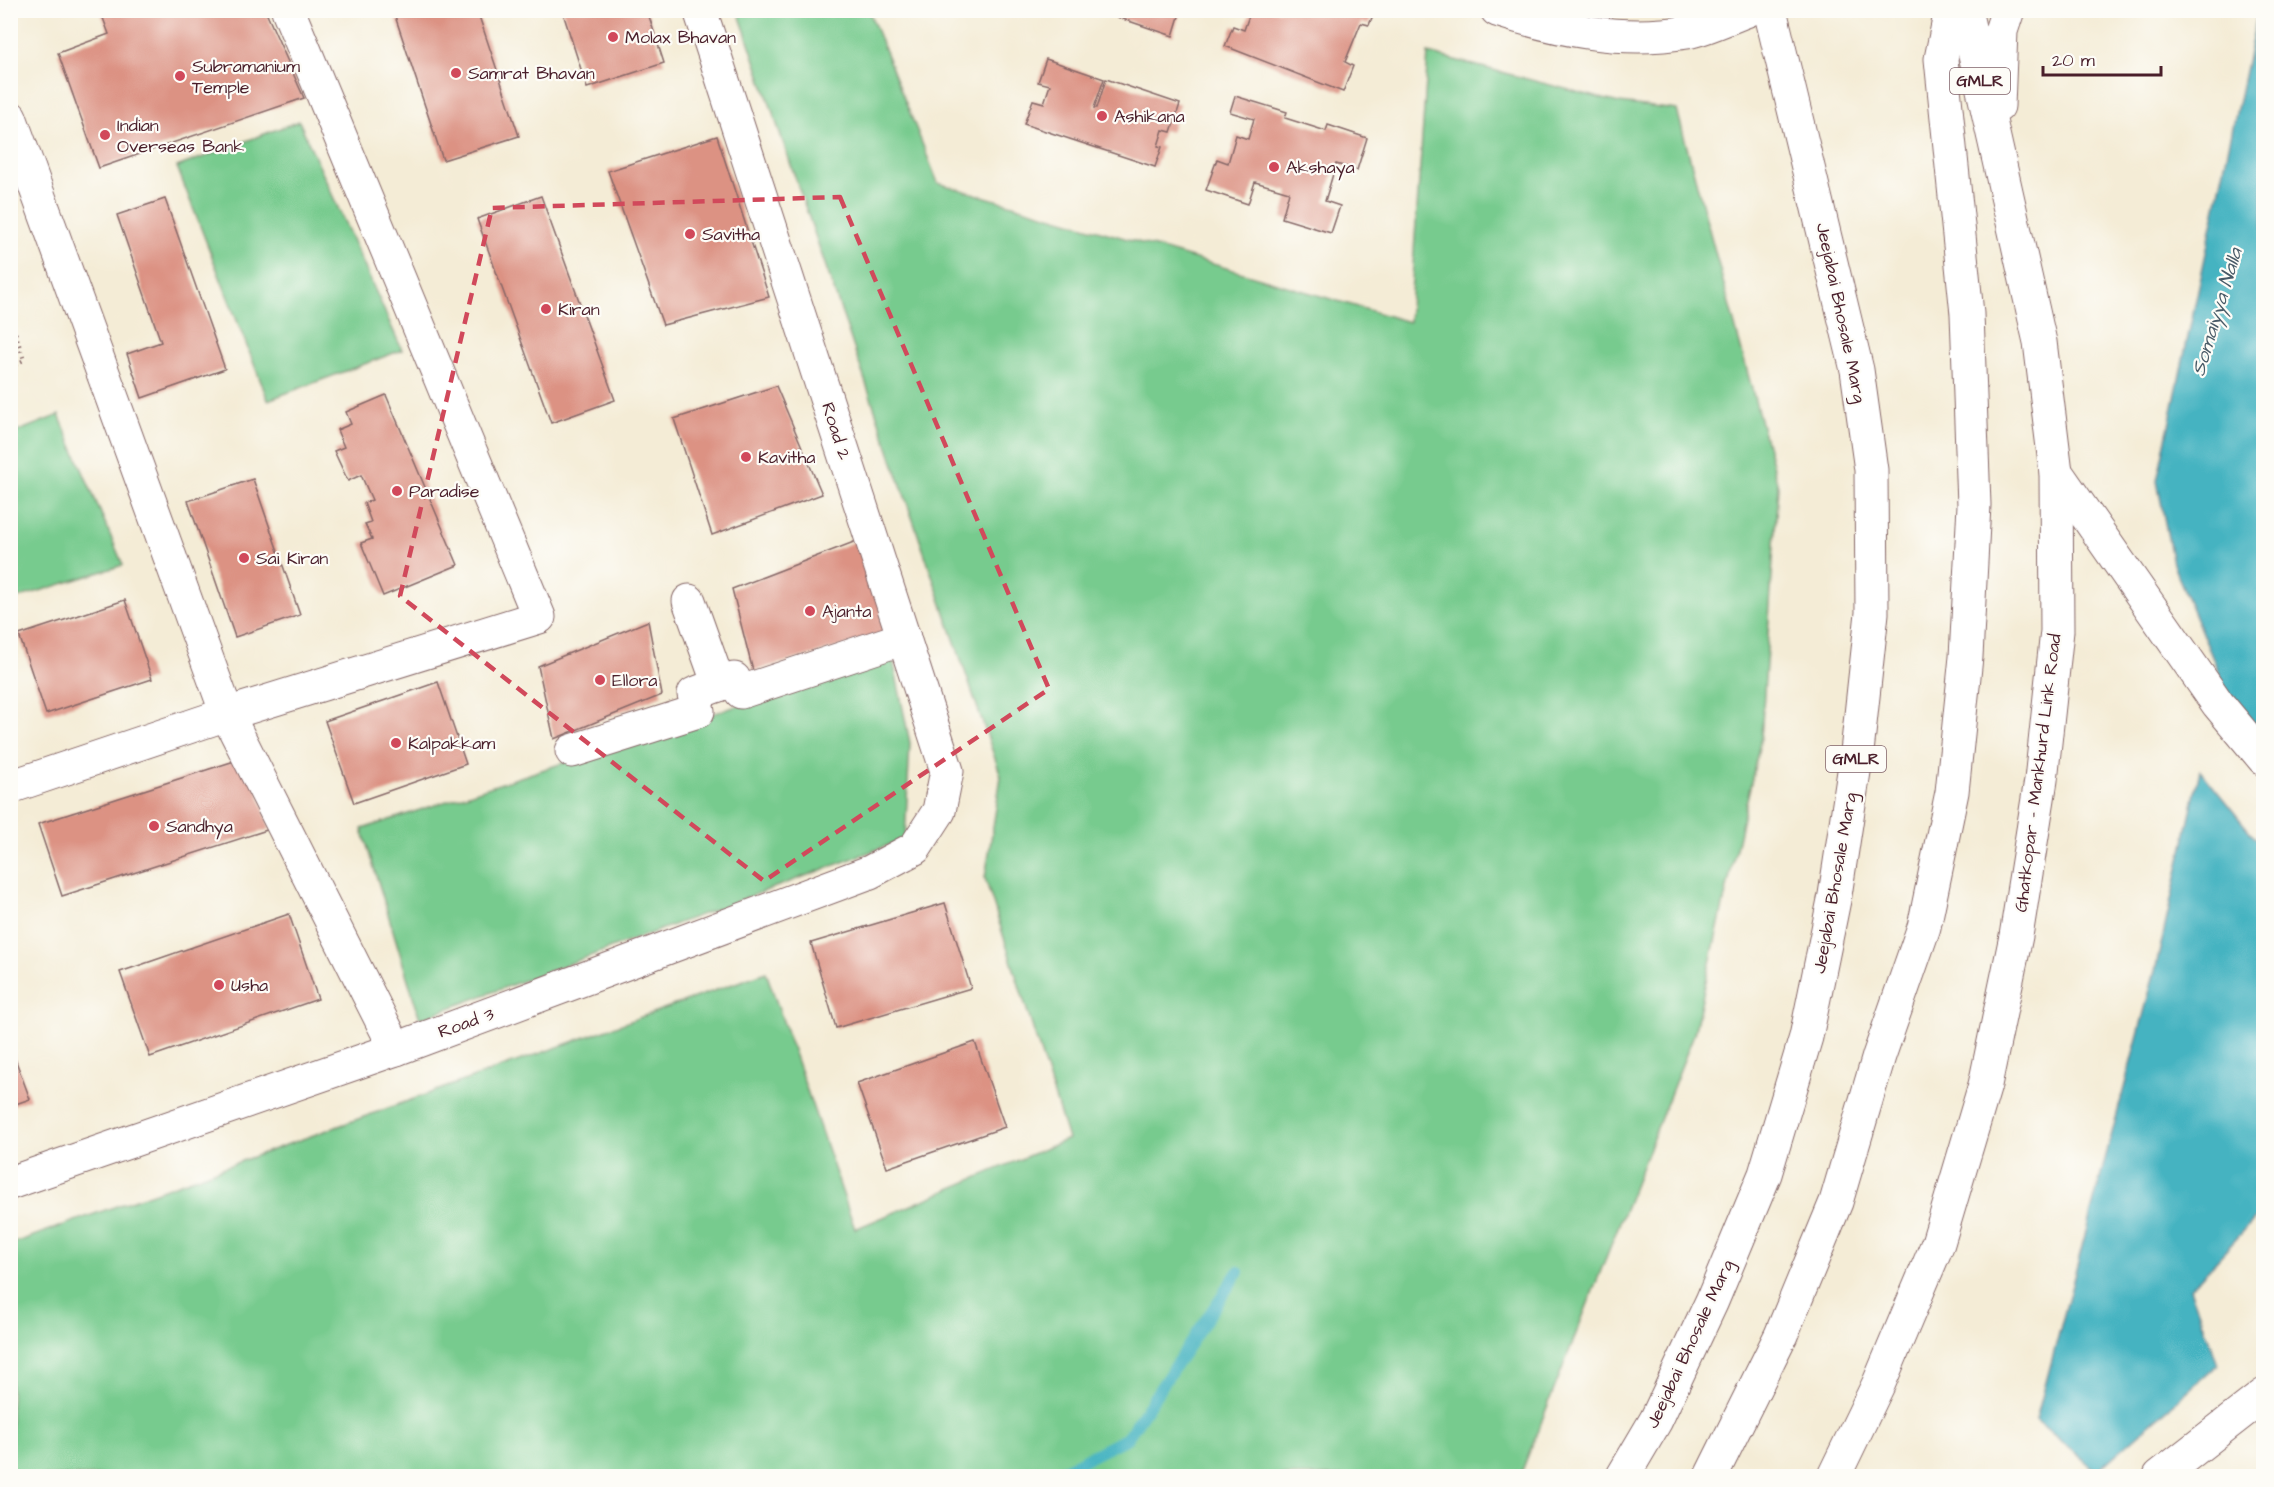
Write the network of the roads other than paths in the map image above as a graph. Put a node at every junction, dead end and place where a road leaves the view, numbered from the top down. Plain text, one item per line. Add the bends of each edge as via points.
1 (288, 10) edge
2 (700, 10) edge
3 (1497, 10) edge
4 (1748, 10) edge
5 (1770, 10) edge
6 (1951, 10) edge
7 (1965, 10) edge
8 (2008, 10) edge
9 (10, 117) edge
10 (1996, 152) junction
11 (2056, 472) junction
12 (689, 601) dead end
13 (904, 638) junction
14 (718, 685) junction
15 (227, 714) junction
16 (572, 751) dead end
17 (2264, 759) edge
18 (10, 787) edge
19 (915, 848) joint
20 (396, 1049) junction
21 (10, 1183) edge
22 (2264, 1395) edge
23 (1623, 1476) edge
24 (1711, 1476) edge
25 (1834, 1476) edge
26 (2160, 1476) edge

1 - 15 main road via 539,617
2 - 13 main road, Road 2
3 - 4 main road via 1550,27 1618,36 1688,32
5 - 23 main road, Jeejabai Bhosale Marg / GMLR via 1857,370 1871,470 1872,613 1837,884 1806,1037 1765,1174 1712,1301 1656,1420
6 - 24 main road via 1941,59 1967,314 1974,506 1966,657 1952,792 1924,927 1879,1056 1836,1202 1780,1335
7 - 10 main road, Ghatkopar - Mankhurd Link Road / GMLR
8 - 10 main road via 2001,31
9 - 15 main road
10 - 11 main road, Ghatkopar - Mankhurd Link Road / GMLR via 2040,342
11 - 17 main road via 2218,704
11 - 25 main road, Ghatkopar - Mankhurd Link Road / GMLR via 2057,631 2041,780 2016,936 1985,1085 1938,1243 1879,1383
12 - 14 main road
13 - 14 main road via 741,692 734,679
13 - 19 main road, Road 2 via 947,771 939,811
14 - 16 main road via 694,694 698,711
15 - 18 main road
15 - 20 main road
19 - 20 main road, Road 3 via 870,872
20 - 21 main road, Road 3
22 - 26 main road

